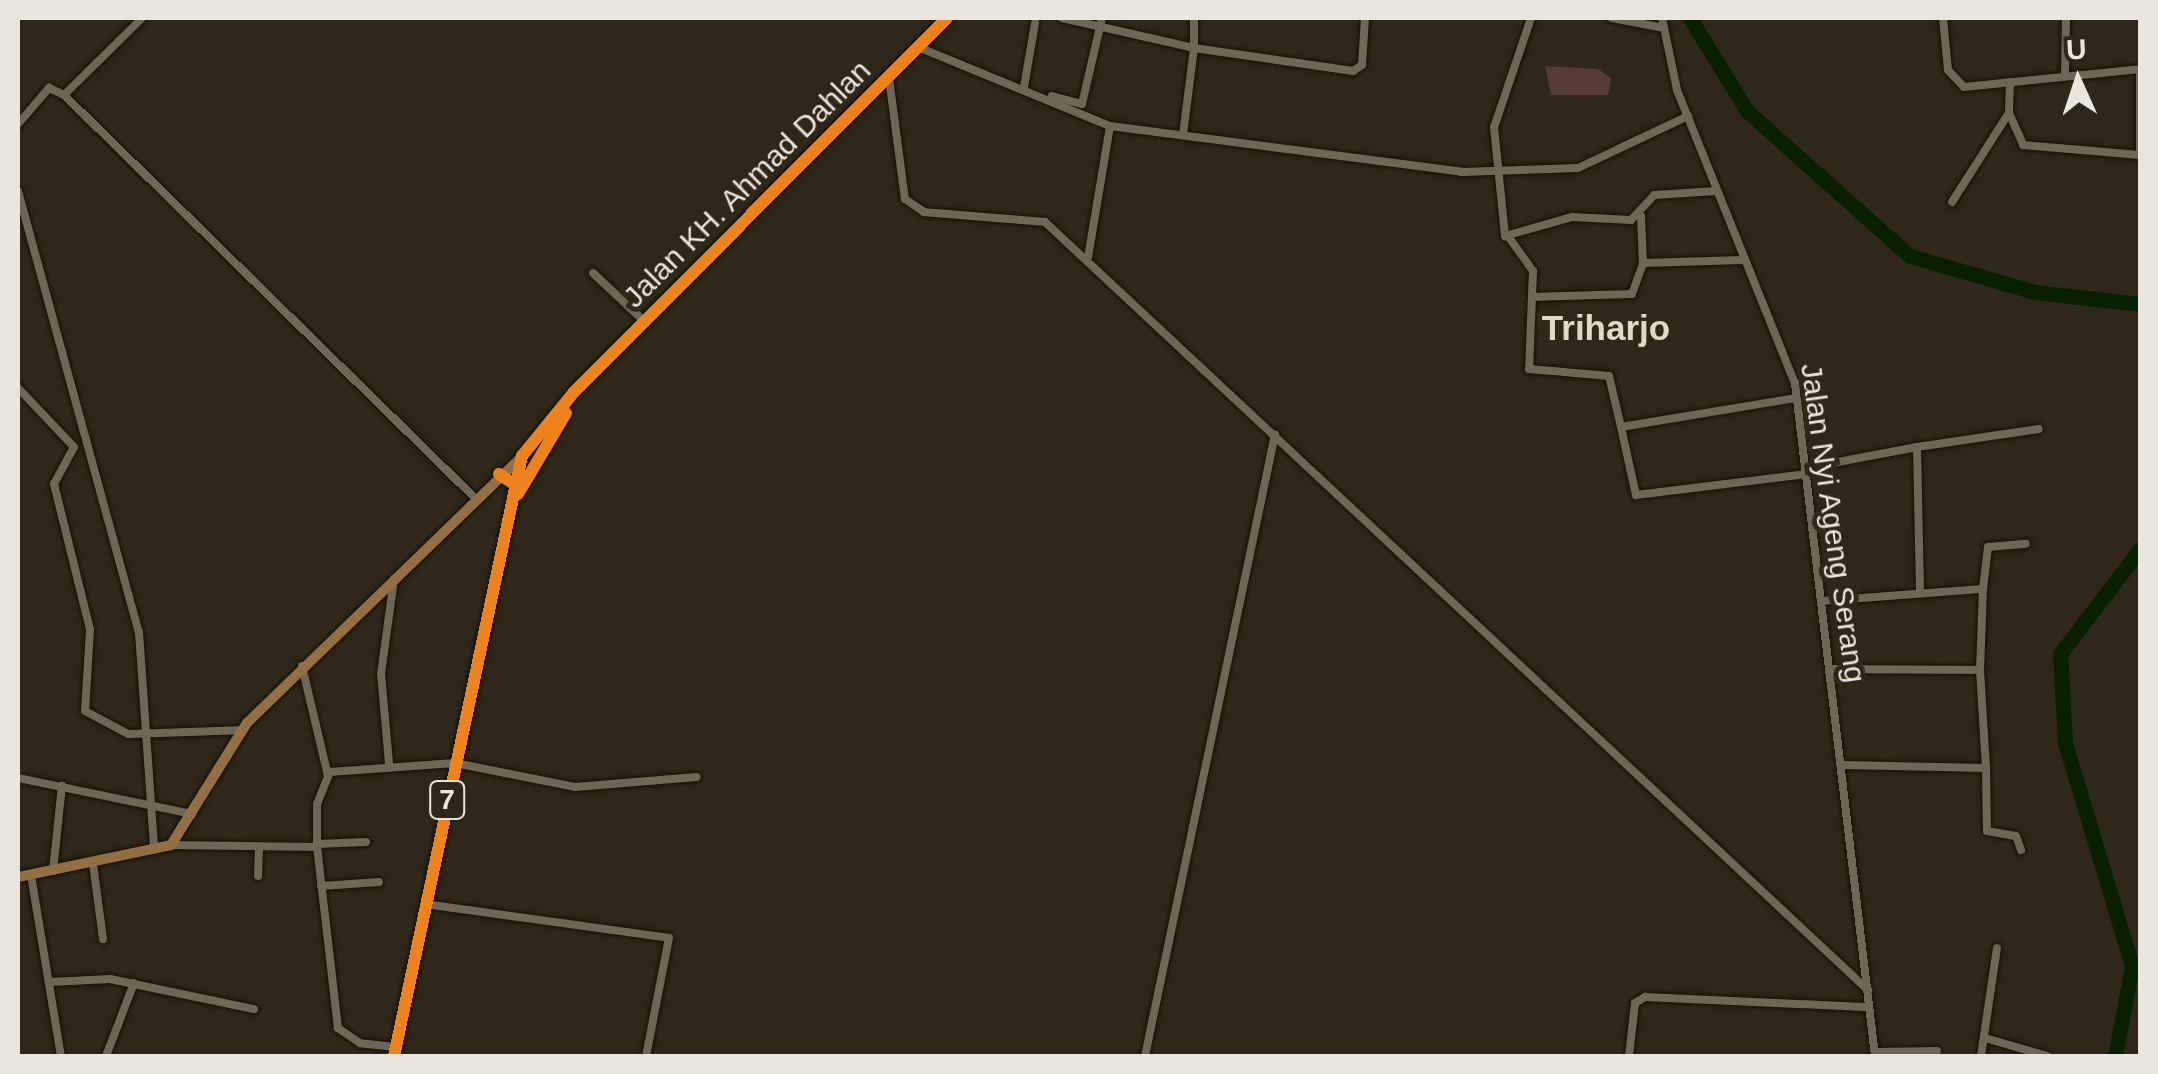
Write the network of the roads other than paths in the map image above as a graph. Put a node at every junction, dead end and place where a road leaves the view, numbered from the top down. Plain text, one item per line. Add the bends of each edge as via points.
1 (142, 18) edge
2 (947, 18) edge
3 (1064, 18) edge
4 (1102, 18) edge
5 (1194, 18) edge
6 (1365, 18) edge
7 (1530, 18) edge
8 (1612, 18) edge
9 (1662, 18) edge
10 (1943, 18) edge
11 (2066, 18) edge
12 (1036, 24) dead end
13 (1100, 28) junction
14 (1664, 28) junction
15 (918, 47) junction
16 (1194, 48) junction
17 (2140, 69) edge
18 (2065, 74) junction
19 (888, 76) junction
20 (2010, 82) junction
21 (64, 95) junction
22 (2009, 113) junction
23 (1688, 116) junction
24 (18, 124) edge
25 (1110, 126) junction
26 (1183, 135) junction
27 (2140, 154) edge
28 (1496, 171) junction
29 (18, 191) edge
30 (1718, 191) junction
31 (1952, 202) dead end
32 (1641, 216) junction
33 (1508, 236) junction
34 (1088, 258) junction
35 (1743, 260) junction
36 (1642, 263) junction
37 (593, 272) dead end
38 (1533, 296) junction
39 (642, 320) junction
40 (18, 388) edge
41 (1797, 398) junction
42 (1621, 427) junction
43 (2039, 429) dead end
44 (1274, 434) junction
45 (1918, 447) junction
46 (528, 456) junction
47 (1806, 471) junction
48 (499, 474) junction
49 (517, 486) junction
50 (474, 497) junction
51 (2026, 544) dead end
52 (394, 574) junction
53 (1983, 590) junction
54 (1920, 592) junction
55 (1822, 600) junction
56 (302, 666) junction
57 (1831, 669) junction
58 (1980, 670) junction
59 (242, 730) junction
60 (142, 734) junction
61 (389, 763) junction
62 (455, 763) junction
63 (1844, 766) junction
64 (1986, 768) junction
65 (328, 776) junction
66 (697, 777) dead end
67 (18, 778) edge
68 (62, 785) junction
69 (148, 799) junction
70 (192, 814) junction
71 (366, 842) dead end
72 (171, 845) junction
73 (317, 846) junction
74 (259, 848) junction
75 (2021, 850) dead end
76 (154, 853) junction
77 (93, 864) junction
78 (53, 871) junction
79 (31, 875) junction
80 (258, 876) dead end
81 (18, 878) edge
82 (379, 882) dead end
83 (321, 886) junction
84 (425, 904) junction
85 (103, 939) dead end
86 (1997, 948) dead end
87 (49, 982) junction
88 (134, 982) junction
89 (1868, 990) junction
90 (1869, 1007) junction
91 (254, 1009) dead end
92 (1985, 1038) junction
93 (1937, 1051) dead end
94 (395, 1052) edge
95 (1875, 1054) edge
96 (60, 1056) edge
97 (106, 1056) edge
98 (646, 1056) edge
99 (1144, 1056) edge
100 (1629, 1056) edge
101 (1981, 1056) edge
102 (2048, 1056) edge

1 - 21 street
2 - 15 highway, Jalan KH. Ahmad Dahlan / 7
3 - 13 street
4 - 13 street
5 - 16 street
6 - 16 street via 1362,65 1353,71
7 - 28 street via 1494,126
8 - 14 street
9 - 14 street, Jalan Nyi Ageng Serang
10 - 20 street via 1958,85
11 - 18 street
12 - 13 street via 1021,86 1081,104
13 - 16 street
14 - 23 street, Jalan Nyi Ageng Serang
15 - 19 highway, Jalan KH. Ahmad Dahlan / 7
15 - 25 street
16 - 26 street
17 - 18 street
17 - 27 street
18 - 20 street
19 - 34 street via 904,200 924,212 1039,218
19 - 39 highway, Jalan KH. Ahmad Dahlan / 7
20 - 22 street
21 - 24 street via 49,88
21 - 50 street
22 - 27 street via 2031,148
22 - 31 street
23 - 28 street via 1578,168
23 - 30 street, Jalan Nyi Ageng Serang
25 - 26 street
25 - 34 street
26 - 28 street via 1423,170
28 - 33 street
29 - 60 street via 139,632
30 - 32 street via 1654,196
30 - 35 street, Jalan Nyi Ageng Serang
32 - 33 street via 1572,216
32 - 36 street
33 - 38 street via 1530,260
34 - 44 street
35 - 36 street
35 - 41 street, Jalan Nyi Ageng Serang
36 - 38 street via 1632,294
37 - 39 street
38 - 42 street via 1529,369 1609,376
39 - 46 highway, Jalan KH. Ahmad Dahlan / 7
40 - 60 street via 74,447 54,484 90,630 85,711 108,730
41 - 42 street
41 - 47 street, Jalan Nyi Ageng Serang
42 - 47 street via 1636,495
43 - 45 street
44 - 89 street
44 - 99 street
45 - 47 street
45 - 54 street
46 - 48 street
46 - 49 highway, Jalan KH. Ahmad Dahlan / 7
47 - 55 street, Jalan Nyi Ageng Serang
48 - 49 highway
48 - 50 street
49 - 62 highway, Jalan KH. Ahmad Dahlan / 7 via 499,543
50 - 52 street
51 - 53 street via 1988,547
52 - 56 street
52 - 61 street via 381,674
53 - 54 street
53 - 58 street
54 - 55 street
55 - 57 street, Jalan Nyi Ageng Serang
56 - 59 street
56 - 65 street
57 - 58 street
57 - 63 street, Jalan Nyi Ageng Serang
58 - 64 street
59 - 60 street
59 - 70 street
60 - 69 street
61 - 62 street
61 - 65 street
62 - 66 street via 575,787
62 - 84 highway, Jalan KH. Ahmad Dahlan / 7
63 - 64 street
63 - 89 street, Jalan Nyi Ageng Serang
64 - 75 street via 1987,830 2016,836
65 - 73 street
67 - 68 street
68 - 69 street
68 - 78 street
69 - 70 street
69 - 76 street
70 - 72 street
71 - 73 street
72 - 74 street
72 - 76 street
73 - 74 street
73 - 83 street
74 - 80 street
76 - 77 street
77 - 78 street
77 - 85 street
78 - 79 street
79 - 81 street
79 - 87 street
82 - 83 street
83 - 94 street via 338,1028 360,1043
84 - 94 highway, Jalan KH. Ahmad Dahlan / 7
84 - 98 street via 669,938
86 - 92 street
87 - 88 street
87 - 96 street
88 - 91 street
88 - 97 street
89 - 90 street, Jalan Nyi Ageng Serang
90 - 95 street, Jalan Nyi Ageng Serang
90 - 100 street via 1645,997 1635,1003
92 - 101 street
92 - 102 street
93 - 95 street

